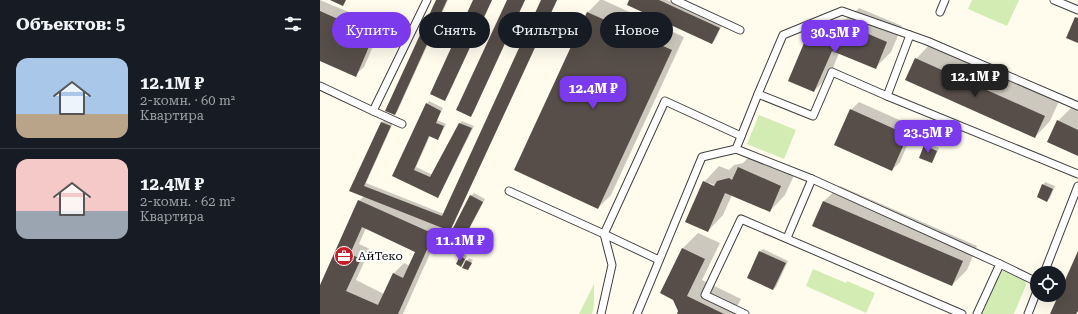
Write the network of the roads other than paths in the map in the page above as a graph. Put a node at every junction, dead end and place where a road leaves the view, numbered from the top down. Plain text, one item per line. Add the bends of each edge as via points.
1 (427, 0) edge
2 (675, 0) edge
3 (946, 0) edge
4 (1054, 0) edge
5 (1078, 10) edge
6 (940, 12) dead end
7 (740, 30) dead end
8 (910, 35) junction
9 (320, 86) edge
10 (758, 94) junction
11 (886, 96) junction
12 (1078, 106) edge
13 (373, 111) junction
14 (402, 124) dead end
15 (741, 136) junction
16 (736, 149) junction
17 (1078, 174) edge
18 (812, 180) junction
19 (1078, 186) edge
20 (509, 191) dead end
21 (604, 234) junction
22 (787, 238) junction
23 (659, 260) junction
24 (1000, 264) junction
25 (1047, 266) edge
26 (1030, 279) edge
27 (1033, 302) edge
28 (638, 313) edge
29 (601, 314) edge
30 (745, 314) edge
31 (962, 314) edge
32 (977, 314) edge
33 (1028, 314) edge

1 - 13 lane
2 - 7 lane
3 - 6 lane
4 - 5 lane
8 - 10 lane via 842,11 783,35
8 - 11 lane
8 - 12 lane
9 - 13 lane
10 - 11 lane via 813,116 832,72
10 - 15 lane
11 - 17 lane
13 - 14 lane
15 - 16 lane
15 - 21 lane via 665,101
16 - 18 lane
16 - 23 lane via 702,157
18 - 22 lane
18 - 24 lane
19 - 25 lane
20 - 21 lane
21 - 23 lane
21 - 29 lane via 612,265
22 - 30 lane via 741,219 705,295
22 - 31 lane
23 - 28 lane
24 - 26 lane
24 - 32 lane
27 - 33 lane

